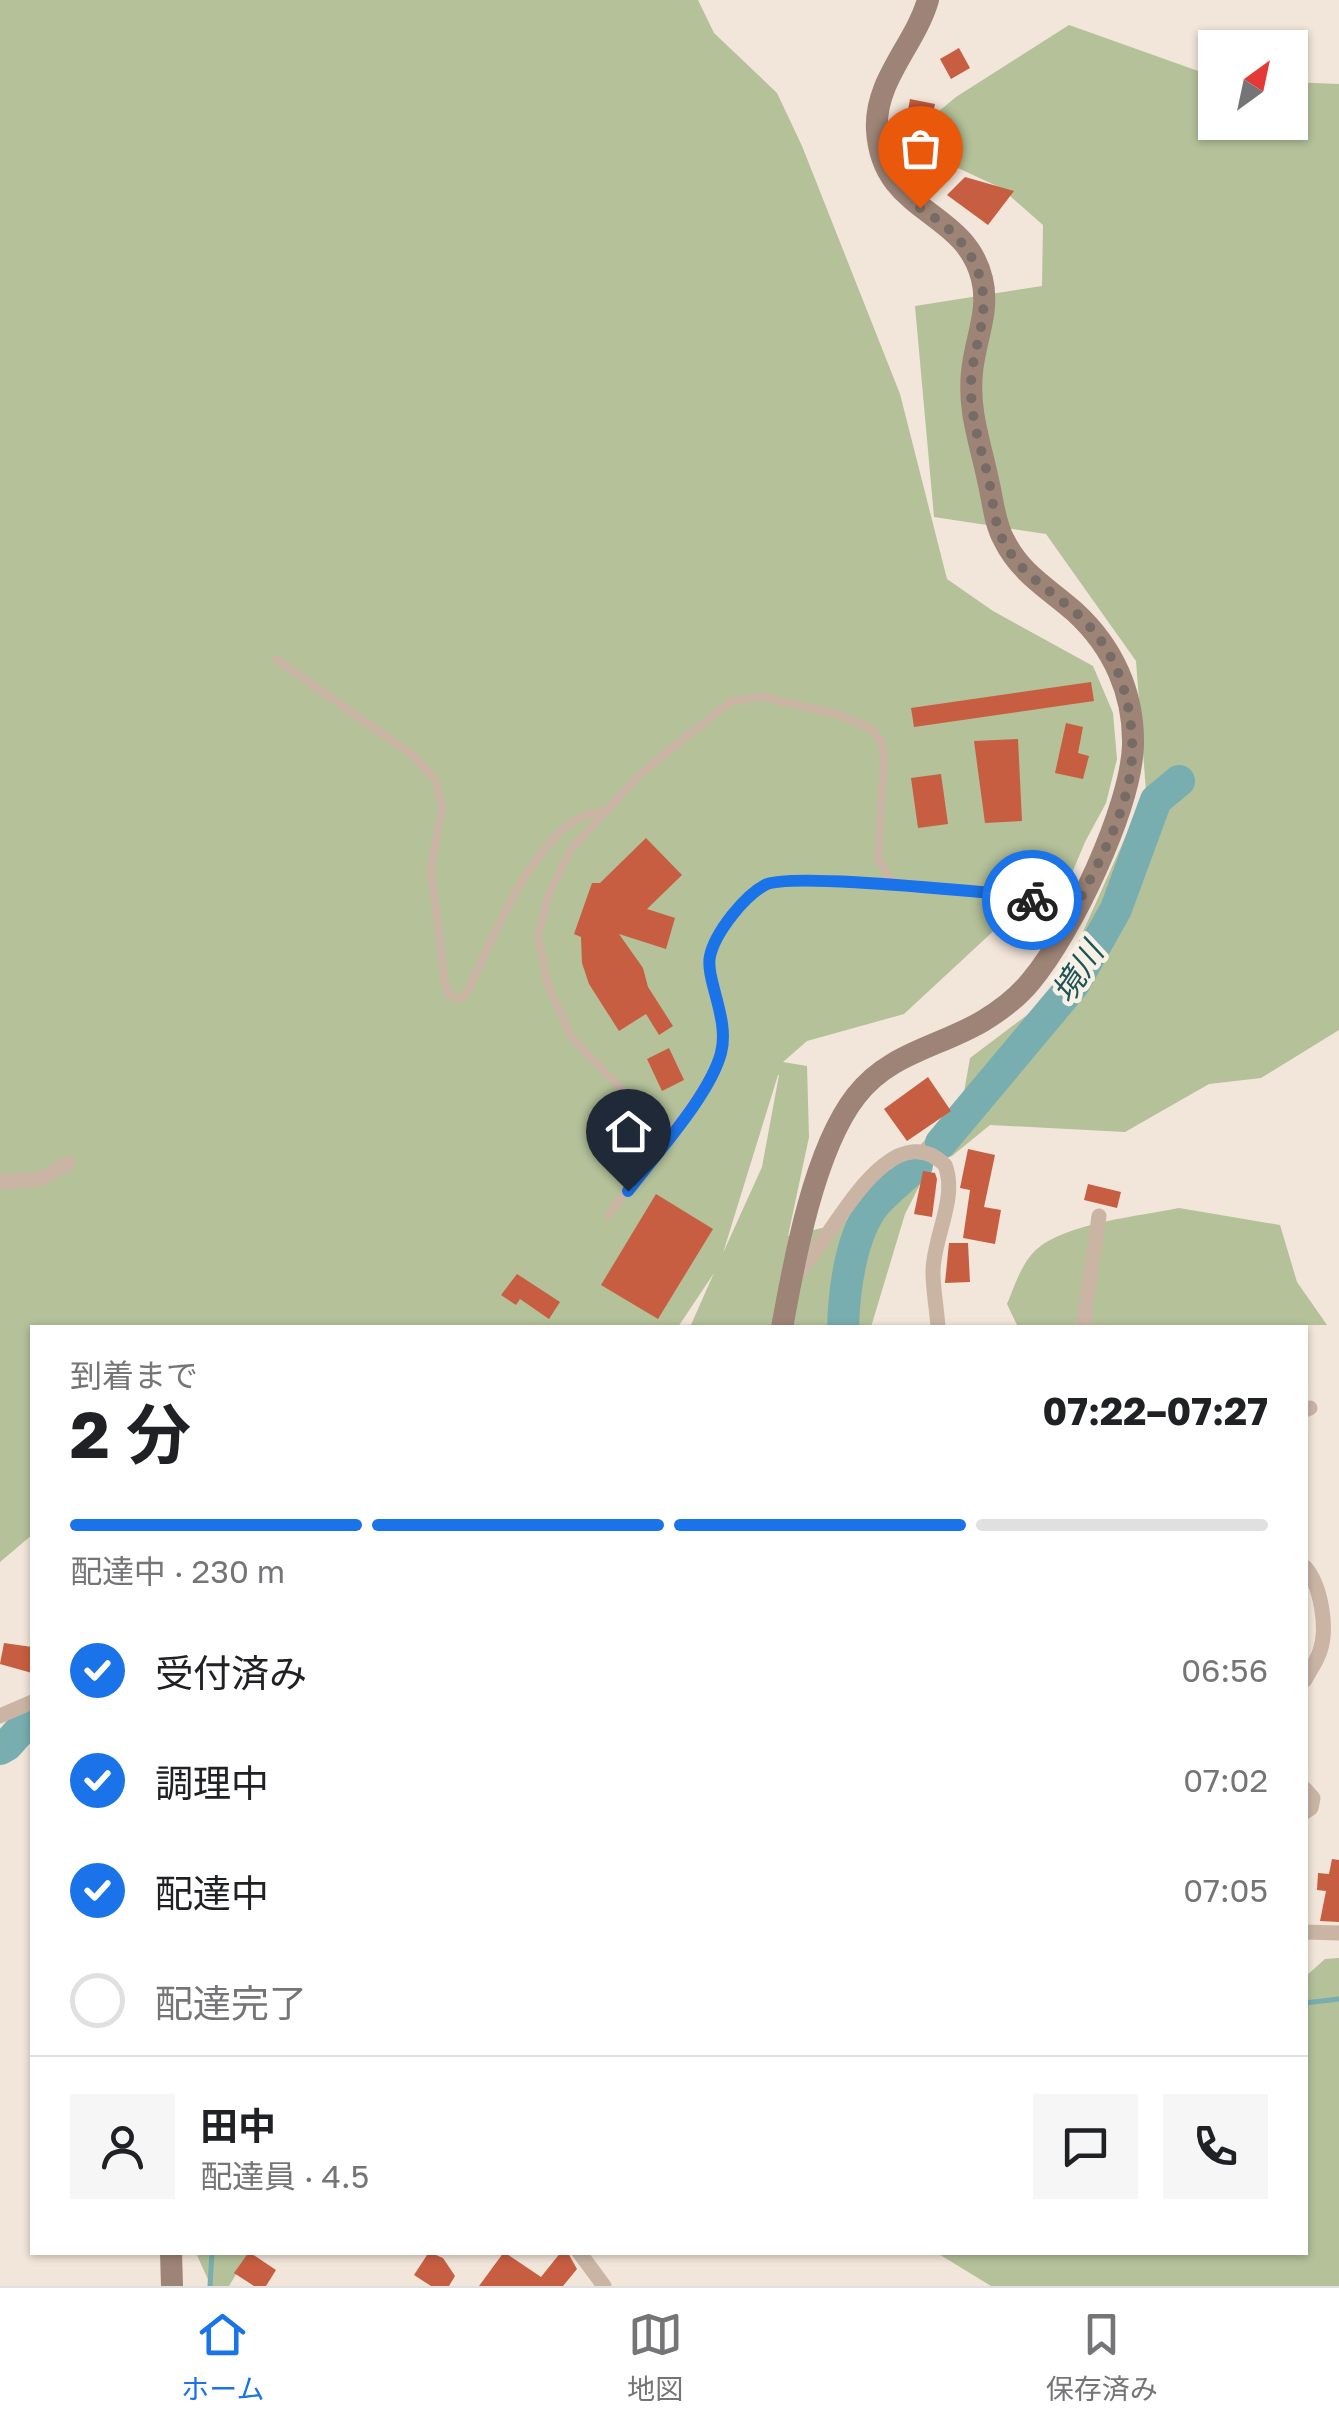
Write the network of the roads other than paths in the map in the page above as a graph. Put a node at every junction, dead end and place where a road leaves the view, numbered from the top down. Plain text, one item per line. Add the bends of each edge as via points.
1 (928, 0) edge
2 (276, 659) dead end
3 (604, 811) junction
4 (905, 888) junction
5 (1071, 917) junction
6 (645, 1113) dead end
7 (68, 1163) dead end
8 (0, 1182) edge
9 (608, 1216) dead end
10 (1099, 1216) dead end
11 (791, 1282) junction
12 (783, 1325) edge
13 (938, 1325) edge
14 (1083, 1325) edge
15 (1308, 1571) edge
16 (1308, 1674) edge
17 (30, 1703) edge
18 (0, 1716) edge
19 (1308, 1932) edge
20 (1339, 1933) edge
21 (171, 2255) edge
22 (581, 2255) edge
23 (172, 2286) edge
24 (604, 2286) edge

1 - 5 main road via 880,100 881,152 901,193 964,242 982,279 972,412 998,530 1016,562 1109,650 1128,703 1133,741 1126,792
2 - 3 lane via 436,778 442,807 431,869 450,996 467,994 526,877 556,836 578,817
3 - 4 lane via 731,701 764,697 836,714 872,729 882,742 878,858 889,878
3 - 6 lane via 572,849 549,893 538,936 548,985 571,1038
4 - 5 lane via 1015,895
4 - 9 lane via 767,883 733,913 709,958 724,1032 721,1054 708,1082
5 - 11 main road via 1014,999 979,1023 894,1061 854,1098 824,1160
7 - 8 street via 40,1179
10 - 14 street
11 - 12 main road
11 - 13 street via 866,1180 899,1156 934,1155 946,1164 950,1190 933,1270
15 - 16 street via 1316,1583 1323,1636
17 - 18 street
19 - 20 street
21 - 23 main road
22 - 24 street

